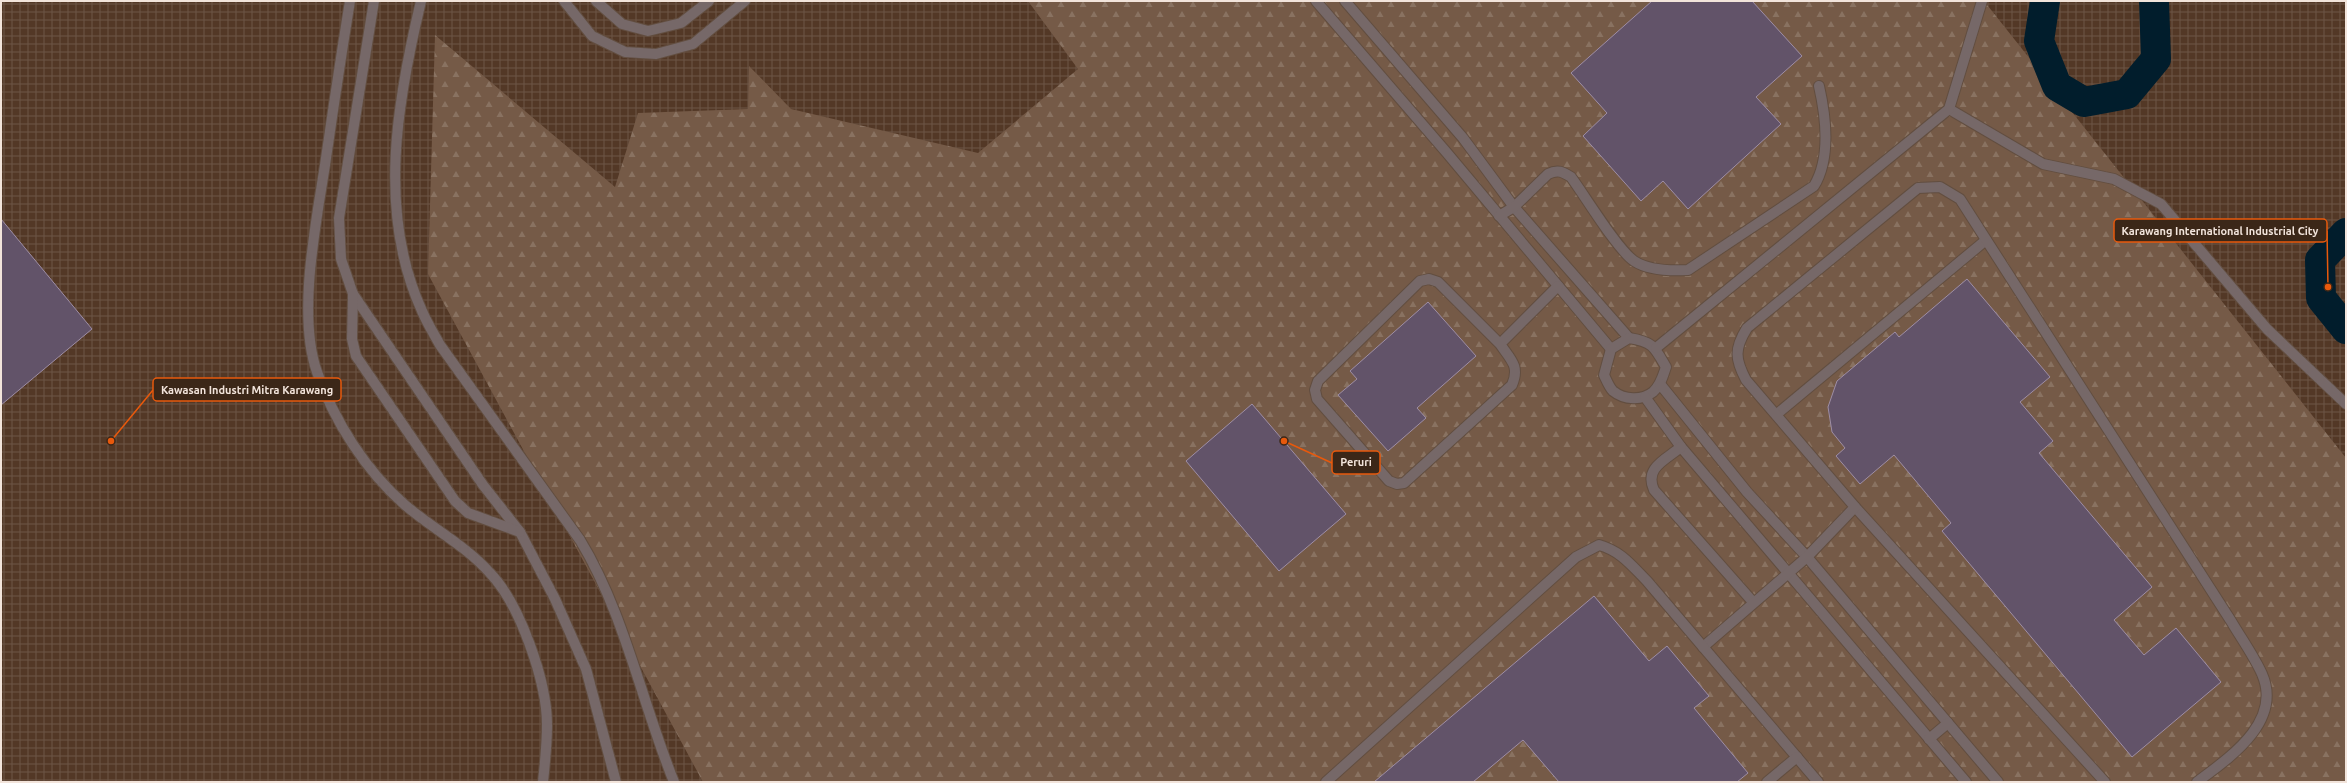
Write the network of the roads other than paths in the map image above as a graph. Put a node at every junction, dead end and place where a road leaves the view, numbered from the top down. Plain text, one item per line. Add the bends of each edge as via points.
1 (350, 1) edge
2 (374, 1) edge
3 (420, 1) edge
4 (564, 1) edge
5 (596, 1) edge
6 (708, 1) edge
7 (745, 1) edge
8 (1316, 1) edge
9 (1345, 1) edge
10 (1982, 1) edge
11 (1819, 86) dead end
12 (1949, 109) junction
13 (1514, 206) junction
14 (1499, 216) junction
15 (1986, 240) junction
16 (1558, 286) junction
17 (353, 294) junction
18 (1629, 338) junction
19 (1500, 344) junction
20 (1656, 348) junction
21 (1611, 349) junction
22 (1660, 384) junction
23 (1645, 397) junction
24 (2346, 404) edge
25 (1777, 414) junction
26 (1681, 447) junction
27 (1854, 507) junction
28 (520, 532) junction
29 (1807, 557) junction
30 (1788, 573) junction
31 (1753, 602) junction
32 (1703, 646) junction
33 (1948, 723) junction
34 (1929, 739) junction
35 (1797, 757) junction
36 (544, 782) edge
37 (616, 782) edge
38 (674, 782) edge
39 (1326, 782) edge
40 (1767, 782) edge
41 (1818, 782) edge
42 (1966, 782) edge
43 (1998, 782) edge
44 (2105, 782) edge
45 (2197, 782) edge

1 - 36 lane via 310,278 309,326 316,371 340,423 371,471 406,505 458,542 492,574 519,616 538,670 547,724
2 - 17 lane via 339,218 341,259
3 - 38 lane via 394,156 399,234 409,276 421,310 440,345 594,562 608,593
4 - 7 lane via 592,36 625,52 656,54 693,44
5 - 6 lane via 622,24 648,31 681,23
8 - 14 lane
9 - 13 lane via 1463,138
10 - 12 lane
11 - 13 lane via 1825,141 1821,174 1814,186 1688,270 1673,271 1634,261 1622,250 1571,177 1562,172 1548,174
12 - 20 lane
12 - 24 lane via 2043,164 2114,179 2161,204 2267,329
13 - 14 lane
13 - 18 lane
14 - 16 lane
15 - 25 lane
15 - 25 lane via 1955,195 1940,187 1918,188 1747,328 1740,340 1738,366 1746,380
15 - 45 lane via 2231,621 2262,674 2266,693 2264,713 2255,729 2237,753
16 - 19 lane
16 - 21 lane
17 - 28 lane via 483,485
17 - 28 lane via 352,339 356,356 455,501 468,513
18 - 20 lane via 1648,341
18 - 21 lane
19 - 19 lane via 1516,368 1512,385 1404,483 1389,481 1318,399 1315,390 1318,382 1420,281 1429,279 1438,282
20 - 22 lane via 1666,366
21 - 23 lane via 1604,374 1612,390 1627,398
22 - 23 lane
22 - 29 lane via 1747,492
23 - 26 lane
25 - 27 lane
26 - 30 lane
26 - 31 lane via 1652,470 1649,480 1654,490
27 - 29 lane
27 - 44 lane
28 - 37 lane via 555,599 586,669
29 - 30 lane
29 - 33 lane
30 - 31 lane
30 - 34 lane
31 - 32 lane
32 - 35 lane
32 - 39 lane via 1622,555 1612,548 1600,545 1576,557
33 - 34 lane
33 - 43 lane
34 - 42 lane
35 - 40 lane
35 - 41 lane

